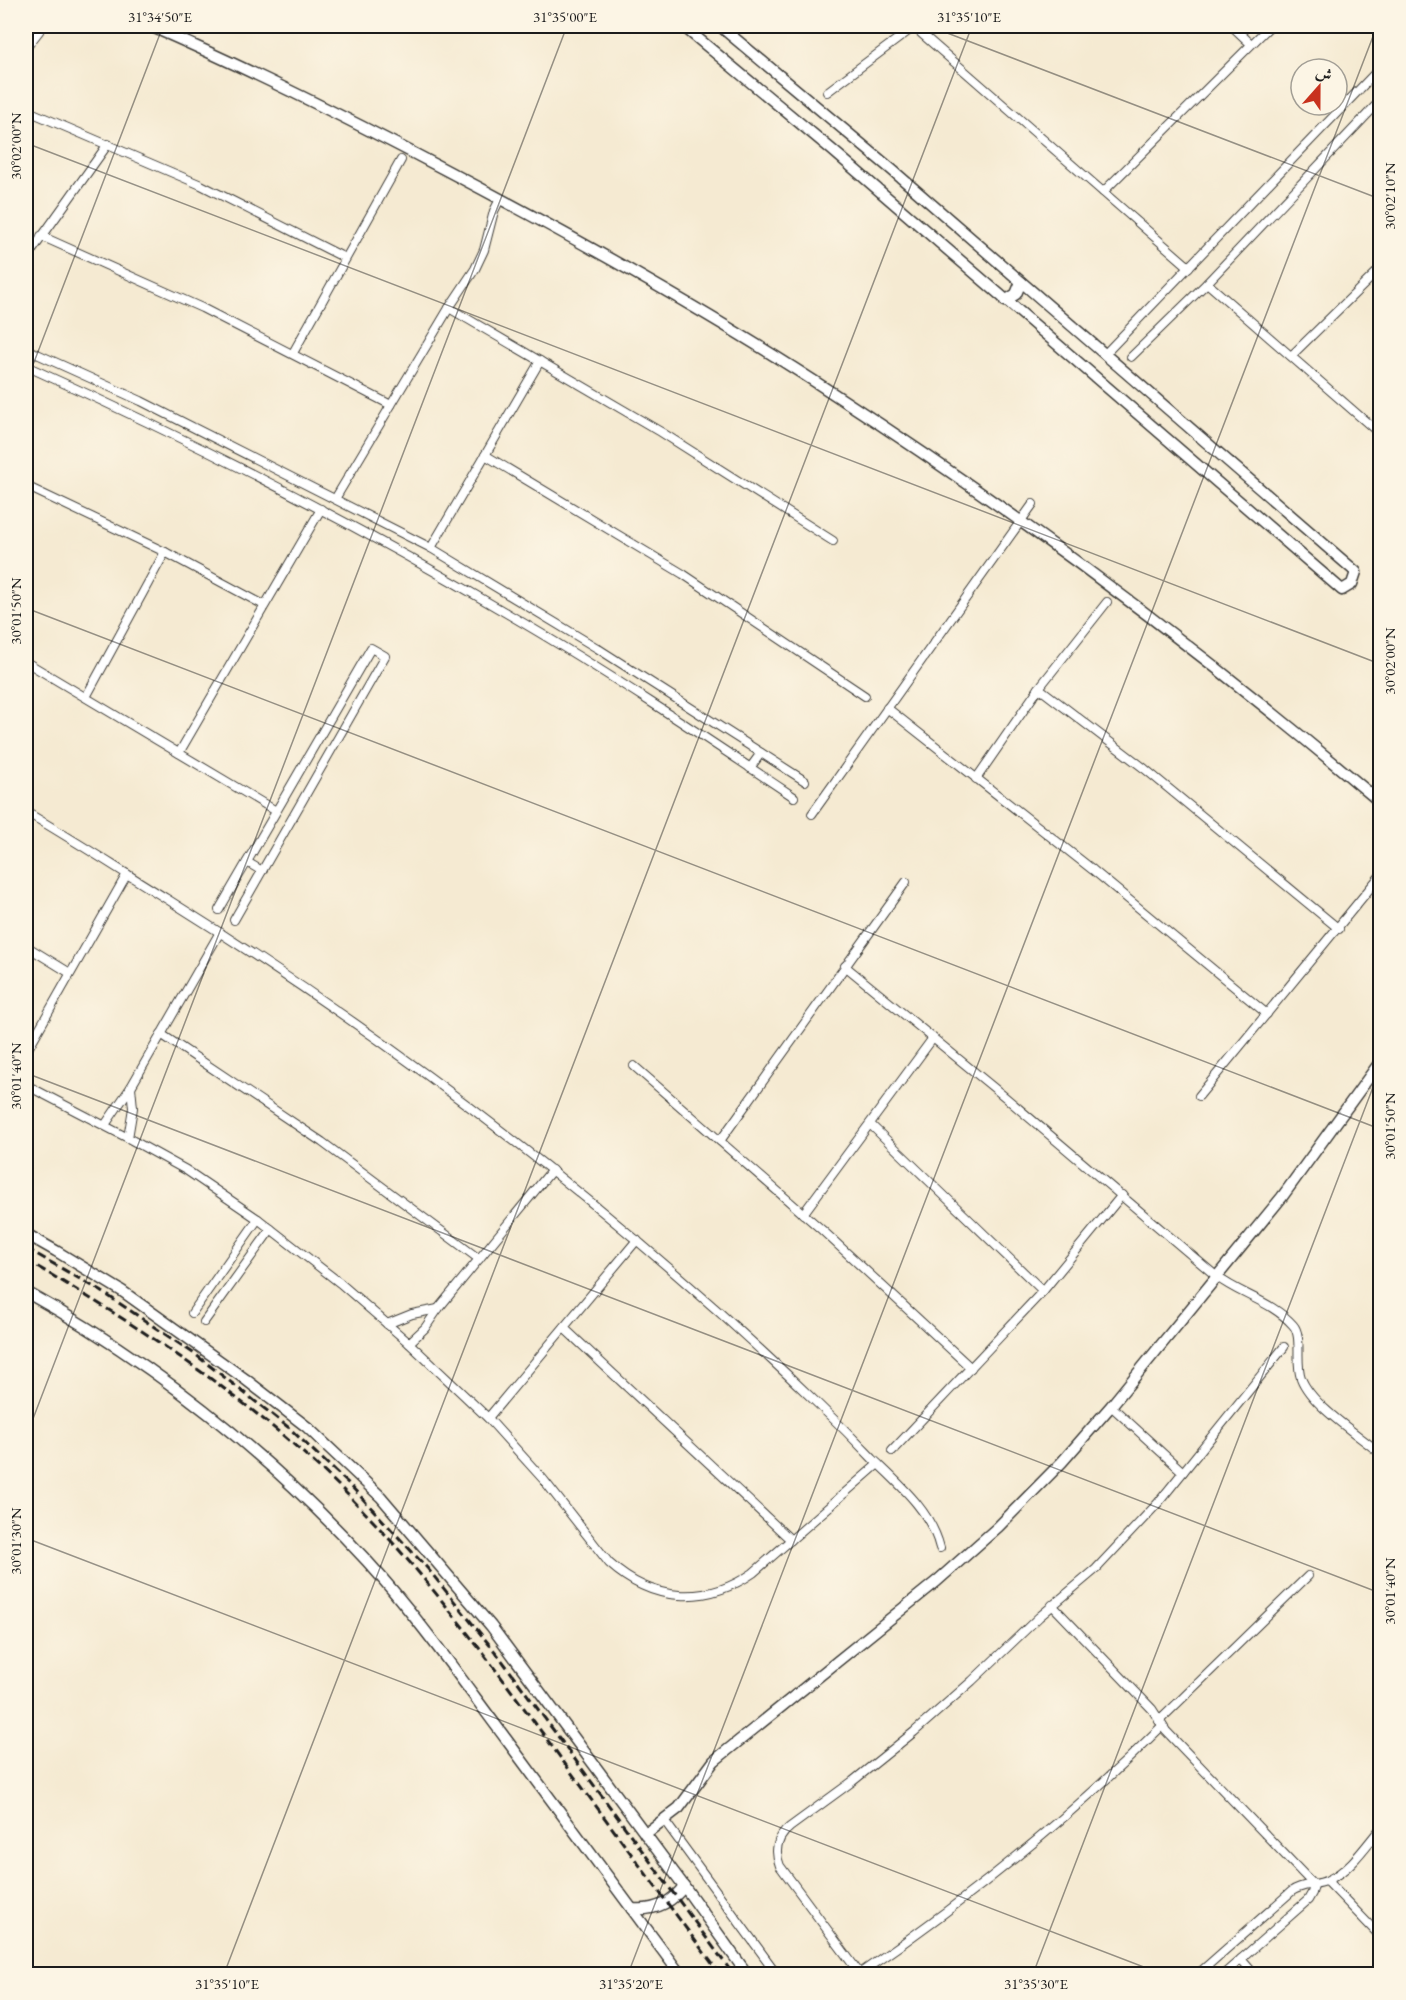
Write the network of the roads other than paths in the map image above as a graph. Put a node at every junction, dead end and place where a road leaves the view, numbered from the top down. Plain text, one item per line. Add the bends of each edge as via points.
1 (43, 26) edge
2 (150, 26) edge
3 (683, 26) edge
4 (720, 26) edge
5 (915, 26) edge
6 (1232, 26) edge
7 (1270, 26) edge
8 (1251, 44) junction
9 (26, 48) edge
10 (1380, 68) edge
11 (827, 92) dead end
12 (1380, 102) edge
13 (26, 110) edge
14 (108, 144) junction
15 (401, 160) dead end
16 (1103, 192) junction
17 (500, 199) junction
18 (42, 236) junction
19 (345, 258) junction
20 (26, 259) edge
21 (1189, 267) junction
22 (1380, 269) edge
23 (1021, 282) junction
24 (1207, 283) junction
25 (1005, 301) junction
26 (448, 308) junction
27 (26, 349) edge
28 (293, 353) junction
29 (1105, 354) junction
30 (1291, 356) junction
31 (1131, 357) dead end
32 (540, 361) junction
33 (26, 366) edge
34 (391, 405) junction
35 (1380, 434) edge
36 (485, 455) junction
37 (26, 486) edge
38 (335, 499) junction
39 (1033, 504) dead end
40 (321, 508) junction
41 (1020, 521) junction
42 (833, 541) dead end
43 (431, 548) junction
44 (165, 552) junction
45 (1107, 602) dead end
46 (264, 605) junction
47 (26, 662) edge
48 (1039, 688) junction
49 (865, 696) dead end
50 (86, 697) junction
51 (886, 708) junction
52 (179, 753) junction
53 (761, 753) junction
54 (750, 768) junction
55 (976, 779) junction
56 (805, 782) dead end
57 (794, 797) dead end
58 (1380, 802) edge
59 (276, 811) junction
60 (26, 813) edge
61 (812, 814) dead end
62 (247, 862) junction
63 (262, 871) junction
64 (127, 874) junction
65 (1380, 876) edge
66 (906, 882) dead end
67 (219, 910) dead end
68 (234, 920) dead end
69 (1339, 929) junction
70 (220, 932) junction
71 (26, 946) edge
72 (845, 966) junction
73 (70, 973) junction
74 (1267, 1014) junction
75 (161, 1034) junction
76 (933, 1038) junction
77 (26, 1052) edge
78 (1380, 1062) edge
79 (634, 1066) dead end
80 (26, 1085) edge
81 (131, 1087) junction
82 (1199, 1096) dead end
83 (870, 1124) junction
84 (105, 1125) junction
85 (128, 1138) junction
86 (720, 1141) junction
87 (552, 1170) junction
88 (1122, 1195) junction
89 (803, 1214) junction
90 (258, 1219) junction
91 (271, 1229) junction
92 (26, 1234) edge
93 (637, 1240) junction
94 (479, 1259) junction
95 (1216, 1276) junction
96 (1043, 1291) junction
97 (26, 1292) edge
98 (438, 1309) junction
99 (192, 1313) dead end
100 (204, 1322) dead end
101 (387, 1324) junction
102 (564, 1328) junction
103 (409, 1343) junction
104 (1284, 1347) dead end
105 (971, 1368) junction
106 (1111, 1406) junction
107 (488, 1418) junction
108 (892, 1451) dead end
109 (1380, 1453) edge
110 (878, 1464) junction
111 (1183, 1472) junction
112 (791, 1540) junction
113 (940, 1548) dead end
114 (1308, 1576) dead end
115 (1052, 1605) junction
116 (1161, 1724) junction
117 (664, 1820) junction
118 (1380, 1830) edge
119 (645, 1834) junction
120 (1327, 1881) junction
121 (1314, 1885) junction
122 (684, 1886) junction
123 (632, 1909) junction
124 (1380, 1936) edge
125 (1241, 1959) junction
126 (680, 1974) edge
127 (747, 1974) edge
128 (777, 1974) edge
129 (860, 1974) edge
130 (1198, 1974) edge
131 (1224, 1974) edge
132 (1254, 1974) edge

1 - 9 street
2 - 17 street via 291,90
3 - 25 street
4 - 23 street
5 - 11 street
5 - 16 street
6 - 8 street
7 - 8 street
8 - 16 street
10 - 21 street
12 - 24 street
13 - 14 street
14 - 18 street
14 - 19 street via 238,203
15 - 19 street
16 - 21 street
17 - 26 street via 480,259
17 - 41 street via 619,264 795,369
18 - 20 street
18 - 28 street
19 - 28 street
21 - 29 street
22 - 30 street
23 - 25 street via 1016,294
23 - 29 street
24 - 30 street
24 - 31 street
25 - 29 street via 1342,590 1352,584 1356,572
26 - 32 street
26 - 34 street
27 - 38 street via 141,401
28 - 34 street
30 - 35 street
32 - 36 street
32 - 42 street
33 - 40 street
34 - 38 street
36 - 43 street
36 - 49 street via 683,574
37 - 44 street
38 - 43 street
39 - 41 street
40 - 46 street
40 - 54 street via 557,643
41 - 51 street
41 - 58 street via 1201,654
43 - 53 street
44 - 46 street
44 - 50 street
45 - 48 street
46 - 52 street
47 - 50 street
48 - 55 street
48 - 69 street via 1154,776
50 - 52 street
51 - 55 street
51 - 61 street
52 - 59 street
53 - 54 street
53 - 56 street
54 - 57 street
55 - 74 street via 1157,921
59 - 62 street
59 - 63 street via 370,648 385,656
60 - 64 street
62 - 63 street
62 - 67 street
63 - 68 street
64 - 70 street
64 - 73 street
65 - 69 street
66 - 72 street
69 - 74 street
70 - 75 street
70 - 87 street via 401,1055
71 - 73 street
72 - 76 street
72 - 86 street
73 - 77 street
74 - 82 street
75 - 81 street
75 - 94 street via 322,1142
76 - 83 street
76 - 88 street
78 - 95 street via 1306,1166
79 - 86 street
80 - 84 street
81 - 84 street
81 - 85 street via 133,1108
83 - 89 street
83 - 96 street
84 - 85 street
85 - 90 street via 186,1170
86 - 89 street
87 - 93 street
87 - 94 street
88 - 95 street
88 - 96 street
89 - 105 street
90 - 91 street
90 - 99 street
91 - 100 street
91 - 101 street
92 - 119 street via 122,1291 245,1379 307,1427 381,1497 491,1626
93 - 102 street
93 - 110 street via 758,1347
94 - 98 street
95 - 106 street
95 - 109 street via 1267,1305 1294,1326 1299,1335 1298,1366 1308,1392
96 - 105 street
97 - 123 street via 124,1352 189,1399 312,1504 420,1624
98 - 101 street
98 - 103 street via 426,1328
101 - 103 street
102 - 107 street
102 - 112 street
103 - 107 street
104 - 111 street
105 - 108 street
106 - 111 street
106 - 117 street via 1062,1462 990,1533 714,1761 684,1802
107 - 112 street via 562,1501 609,1563 651,1589 686,1596 721,1590 753,1573
110 - 112 street
110 - 113 street via 919,1506
111 - 115 street via 1117,1548
114 - 116 street
115 - 116 street via 1150,1706
115 - 129 street via 914,1732 781,1836 777,1848 780,1866
116 - 121 street
116 - 129 street via 1091,1794 1017,1857
117 - 119 street
117 - 128 street
118 - 120 street via 1349,1864
119 - 122 street
120 - 121 street
120 - 124 street
121 - 125 street via 1308,1900
121 - 130 street via 1292,1891
122 - 123 street via 666,1904
122 - 127 street
123 - 126 street
125 - 131 street
125 - 132 street

